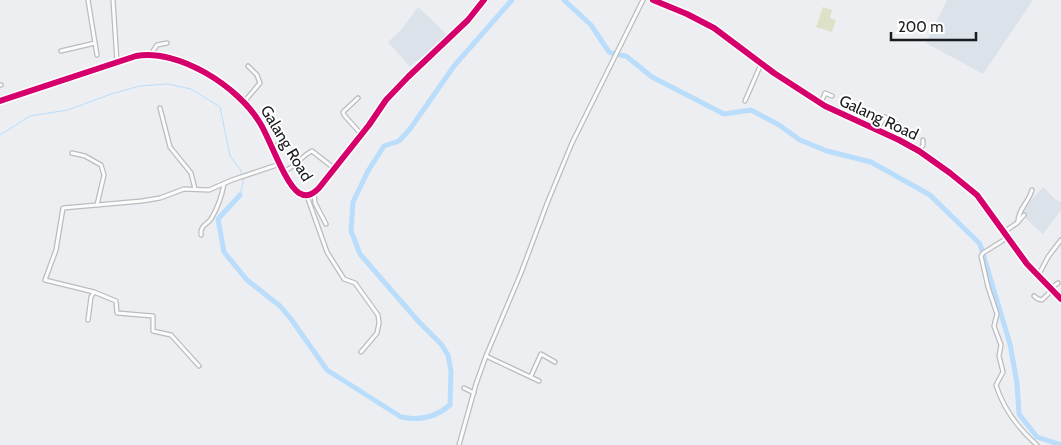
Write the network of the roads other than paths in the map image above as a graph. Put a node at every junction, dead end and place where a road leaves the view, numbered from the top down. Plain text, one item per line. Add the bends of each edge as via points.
1 (88, 0) edge
2 (113, 0) edge
3 (484, 0) edge
4 (643, 0) edge
5 (653, 0) edge
6 (95, 43) junction
7 (167, 43) dead end
8 (61, 51) dead end
9 (151, 54) junction
10 (97, 55) dead end
11 (117, 62) junction
12 (762, 64) junction
13 (248, 66) dead end
14 (832, 96) dead end
15 (358, 98) dead end
16 (0, 101) edge
17 (746, 101) dead end
18 (244, 102) junction
19 (821, 104) junction
20 (160, 108) dead end
21 (897, 124) dead end
22 (877, 129) junction
23 (362, 135) junction
24 (923, 140) dead end
25 (286, 141) dead end
26 (272, 148) junction
27 (919, 151) junction
28 (72, 153) dead end
29 (280, 164) junction
30 (334, 169) junction
31 (284, 172) junction
32 (224, 184) junction
33 (195, 189) junction
34 (1032, 190) dead end
35 (314, 193) junction
36 (307, 196) junction
37 (97, 205) junction
38 (1024, 215) dead end
39 (1018, 222) junction
40 (326, 224) dead end
41 (1003, 232) junction
42 (201, 234) dead end
43 (1007, 238) junction
44 (1061, 240) edge
45 (1038, 276) junction
46 (1058, 283) dead end
47 (1051, 290) junction
48 (94, 292) junction
49 (1034, 296) dead end
50 (1061, 299) edge
51 (88, 320) dead end
52 (361, 352) dead end
53 (486, 356) junction
54 (555, 362) dead end
55 (200, 366) dead end
56 (530, 376) junction
57 (539, 380) dead end
58 (464, 388) dead end
59 (474, 393) junction
60 (459, 445) edge
61 (1037, 445) edge

1 - 6 street
2 - 11 street
3 - 23 street, Galang Road via 468,20 386,100
4 - 53 street via 572,143
5 - 12 street, Galang Road via 714,28
6 - 8 street
6 - 10 street
7 - 9 street via 157,46
9 - 11 street, Galang Road
9 - 18 street, Galang Road via 206,74
11 - 16 street, Galang Road
12 - 17 street
12 - 19 street, Galang Road
13 - 18 street via 260,84
14 - 19 street via 826,93
15 - 23 street via 343,112
18 - 26 street, Galang Road via 261,124
19 - 22 street, Galang Road
20 - 33 street via 170,147 190,173
21 - 22 street via 885,117
22 - 27 street, Galang Road
23 - 30 street, Galang Road
24 - 27 street
25 - 26 street
26 - 29 street, Galang Road
27 - 41 street, Galang Road via 972,190
28 - 37 street via 101,165 104,175
29 - 31 street, Galang Road
29 - 32 street
30 - 31 street via 312,151
30 - 35 street, Galang Road
31 - 36 street, Galang Road via 296,190
32 - 33 street via 209,190
32 - 42 street via 212,218 204,224
33 - 37 street via 142,201
34 - 39 street via 1029,201 1019,213
35 - 36 street, Galang Road
35 - 40 street via 314,201
36 - 52 street via 327,252 344,279 356,283 378,315 377,333
37 - 48 street via 63,208 56,250 45,278
38 - 39 street
39 - 41 street
41 - 43 street, Galang Road
43 - 45 street, Galang Road
43 - 61 street via 981,256 997,314 994,326 1002,345 1002,372 997,387 1007,410
44 - 45 street
45 - 47 street, Galang Road
46 - 47 street
47 - 49 street via 1042,300
47 - 50 street, Galang Road
48 - 51 street
48 - 55 street via 116,301 117,313 153,316 153,331 171,335
53 - 56 street
53 - 59 street
54 - 56 street via 541,354
56 - 57 street
58 - 59 street
59 - 60 street

